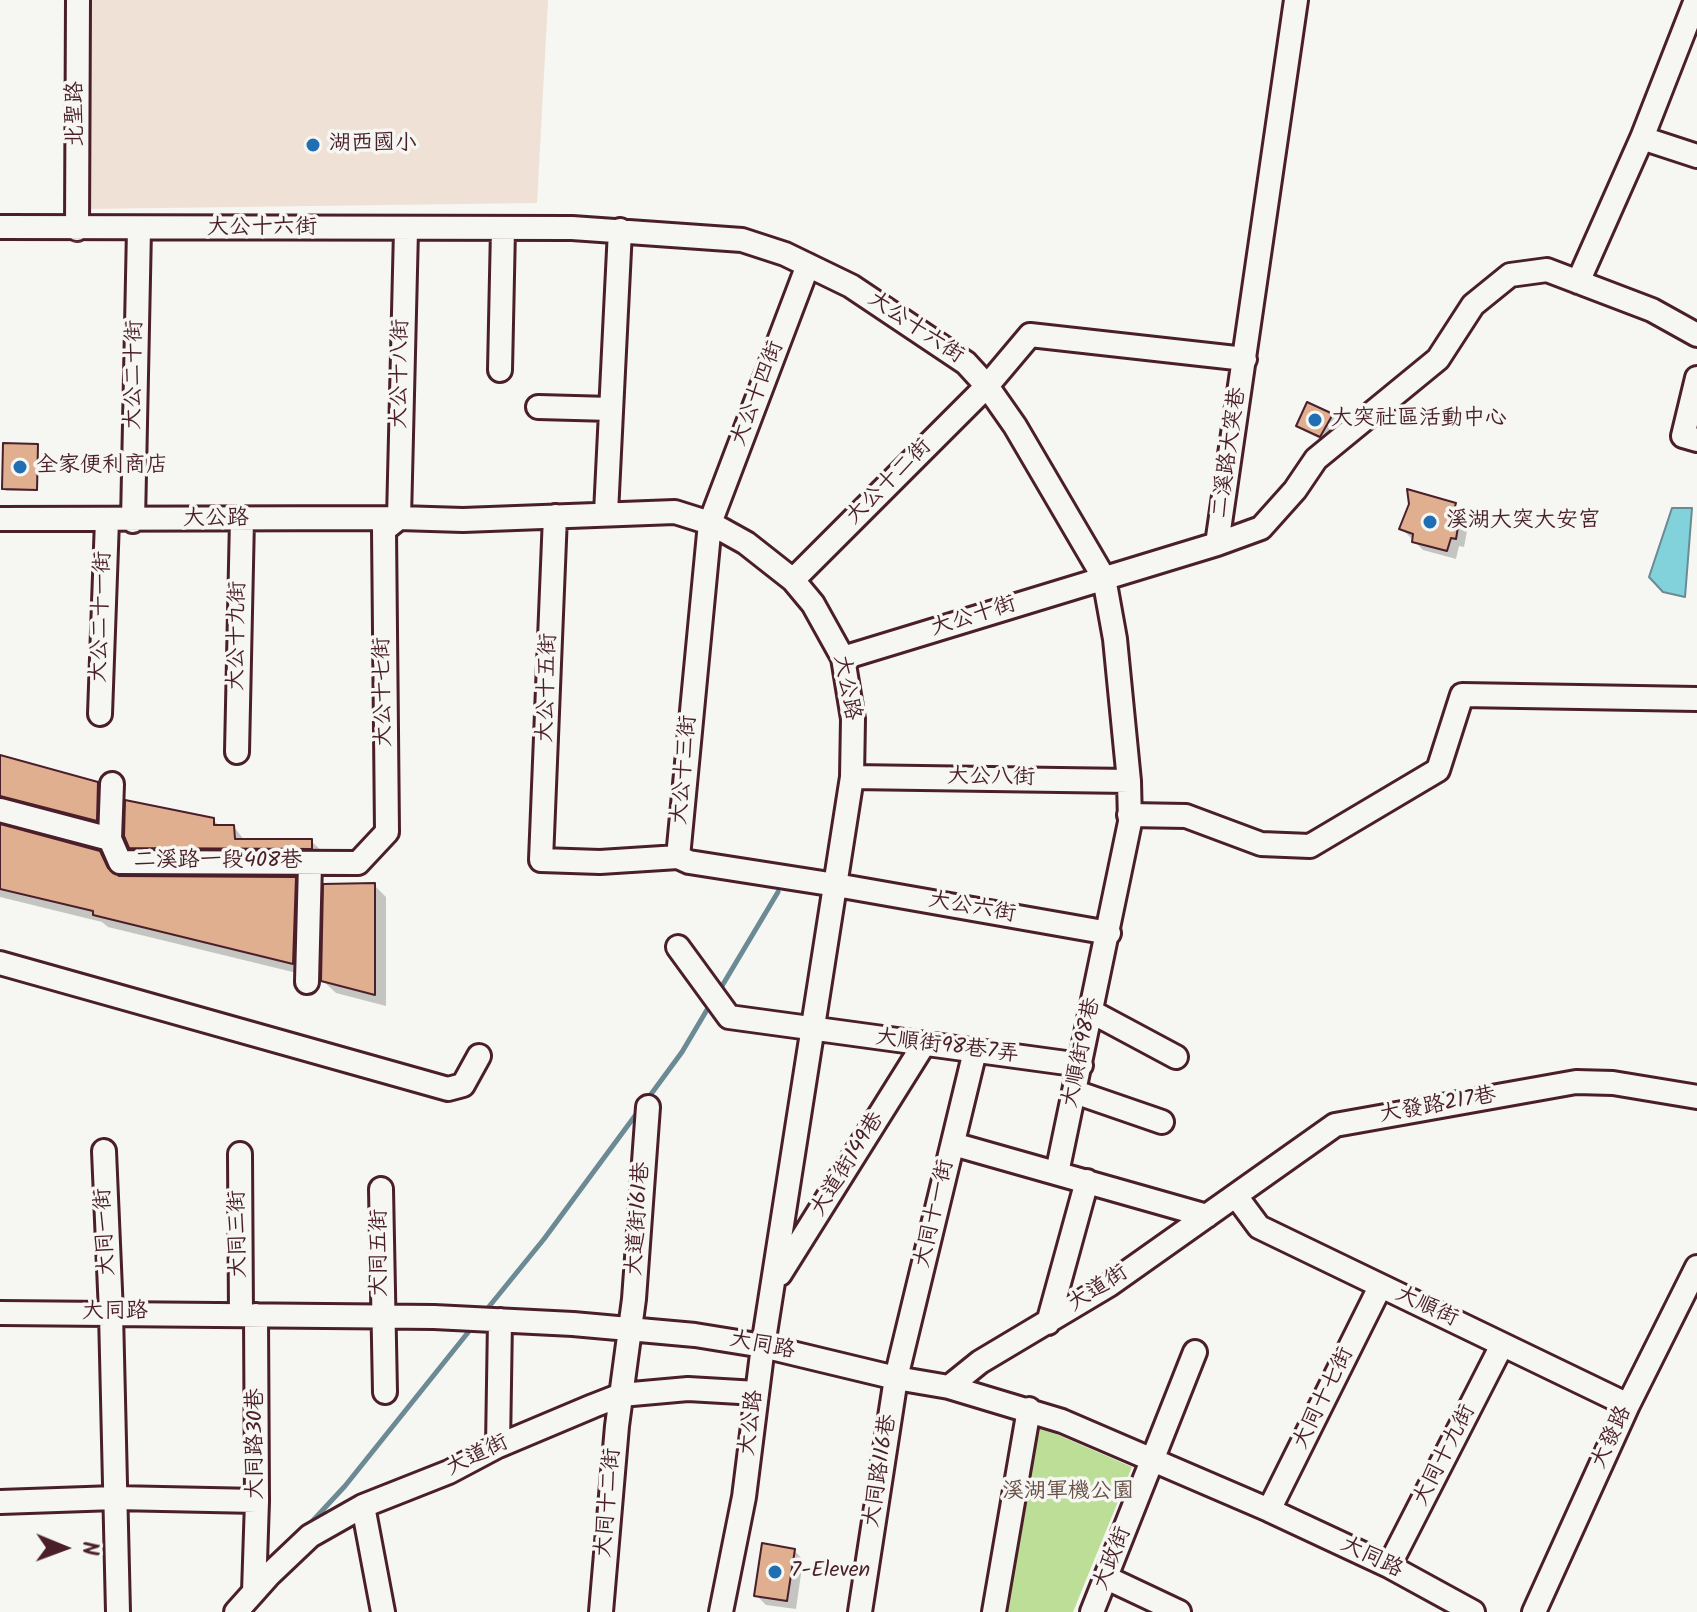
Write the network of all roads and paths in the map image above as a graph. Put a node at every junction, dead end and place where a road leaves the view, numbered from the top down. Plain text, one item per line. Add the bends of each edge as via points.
1 (78, 0) edge
2 (1296, 0) edge
3 (1696, 0) edge
4 (1642, 138) junction
5 (1697, 156) edge
6 (0, 227) edge
7 (77, 229) junction
8 (139, 229) junction
9 (503, 229) junction
10 (406, 230) junction
11 (620, 230) junction
12 (808, 265) junction
13 (1578, 282) junction
14 (1697, 335) edge
15 (1245, 359) junction
16 (500, 370) dead end
17 (1697, 378) edge
18 (987, 386) junction
19 (538, 407) dead end
20 (611, 409) junction
21 (1697, 440) edge
22 (606, 513) junction
23 (555, 516) junction
24 (399, 518) junction
25 (0, 519) edge
26 (242, 519) junction
27 (107, 520) junction
28 (133, 521) junction
29 (710, 523) junction
30 (1217, 544) junction
31 (1104, 578) junction
32 (793, 580) junction
33 (843, 658) junction
34 (1697, 699) edge
35 (100, 714) dead end
36 (237, 752) dead end
37 (852, 777) junction
38 (1129, 781) junction
39 (112, 784) dead end
40 (0, 810) edge
41 (1129, 815) junction
42 (110, 839) junction
43 (678, 857) junction
44 (310, 863) junction
45 (358, 863) joint
46 (836, 885) junction
47 (1109, 933) junction
48 (678, 947) dead end
49 (0, 963) edge
50 (307, 982) dead end
51 (1092, 1012) junction
52 (814, 1031) junction
53 (924, 1044) junction
54 (975, 1051) junction
55 (479, 1056) dead end
56 (1176, 1057) dead end
57 (1081, 1065) junction
58 (1075, 1092) junction
59 (1697, 1097) edge
60 (648, 1107) dead end
61 (1162, 1122) dead end
62 (953, 1144) junction
63 (104, 1151) dead end
64 (240, 1154) dead end
65 (1057, 1173) junction
66 (1087, 1181) junction
67 (381, 1189) dead end
68 (1236, 1196) junction
69 (1207, 1216) junction
70 (1697, 1267) edge
71 (774, 1285) junction
72 (1380, 1287) junction
73 (0, 1313) edge
74 (111, 1313) junction
75 (249, 1315) junction
76 (382, 1317) junction
77 (486, 1320) junction
78 (1048, 1323) junction
79 (631, 1330) junction
80 (1502, 1345) junction
81 (763, 1346) junction
82 (1195, 1352) dead end
83 (896, 1378) junction
84 (949, 1387) junction
85 (385, 1392) dead end
86 (757, 1393) junction
87 (621, 1395) junction
88 (1628, 1405) junction
89 (1029, 1409) junction
90 (498, 1446) junction
91 (1152, 1461) junction
92 (115, 1498) junction
93 (257, 1501) junction
94 (0, 1502) edge
95 (363, 1506) junction
96 (1269, 1510) junction
97 (1389, 1566) junction
98 (1107, 1578) junction
99 (254, 1585) junction
100 (118, 1612) edge
101 (236, 1612) edge
102 (383, 1612) edge
103 (601, 1612) edge
104 (721, 1612) edge
105 (860, 1612) edge
106 (994, 1612) edge
107 (1092, 1612) edge
108 (1179, 1612) edge
109 (1473, 1612) edge
110 (1534, 1612) edge

1 - 7 street, 北聖路
2 - 15 street, 二溪路大突巷
3 - 4 street
4 - 5 street
4 - 13 street
6 - 7 street, 大公十六街
7 - 8 street, 大公十六街
8 - 10 street, 大公十六街
8 - 28 street, 大公二十街
9 - 10 street, 大公十六街
9 - 11 street, 大公十六街
9 - 16 street
10 - 24 street, 大公十八街
11 - 12 street, 大公十六街 via 742,240
11 - 20 street
12 - 18 street, 大公十六街 via 864,294 966,363
12 - 29 street, 大公十四街
13 - 14 street, 二溪路大突巷 via 1652,310
13 - 30 street, 二溪路大突巷 via 1547,270 1510,275 1473,305 1438,359 1316,459 1261,528
15 - 18 street, 大公十二街 via 1030,335
15 - 30 street, 二溪路大突巷
17 - 21 street via 1683,436
18 - 31 street, 大公十六街
18 - 32 street, 大公十二街
19 - 20 street
20 - 22 street
22 - 23 street, 大公路
22 - 29 street, 大公路 via 675,512
23 - 24 street, 大公路
23 - 43 street, 大公十五街 via 541,860
24 - 26 street, 大公路
24 - 45 street, 大公十七街 via 384,530 387,832
25 - 27 street, 大公路
26 - 28 street, 大公路
26 - 36 street, 大公十九街
27 - 28 street, 大公路
27 - 35 street, 大公二十一街
29 - 32 street, 大公路
29 - 43 street, 大公十三街
30 - 31 street, 大公十街
31 - 33 street, 大公十街
31 - 38 street
32 - 33 street, 大公路
33 - 37 street, 大公路 via 853,719
34 - 41 street via 1462,695 1438,770 1310,846 1261,844 1186,816
37 - 38 street, 大公八街
37 - 46 street, 大公路
38 - 41 street
39 - 42 street
40 - 42 street, 二溪路一段408巷
41 - 47 street
42 - 44 street, 二溪路一段408巷 via 120,862
43 - 46 street, 大公十三街
44 - 45 street, 二溪路一段408巷
44 - 50 street
46 - 47 street, 大公六街
46 - 52 street, 大公路
47 - 51 street, 大順街98巷
48 - 52 street, 大順街98巷7弄 via 729,1017
49 - 55 street via 448,1089 463,1085
51 - 56 street
51 - 57 street, 大順街98巷
52 - 53 street, 大順街98巷7弄
52 - 71 street, 大公路
53 - 54 street, 大順街98巷7弄
53 - 71 street, 大道街149巷
54 - 57 street, 大順街98巷7弄
54 - 62 street, 大同十一街
57 - 58 street, 大順街98巷
58 - 61 street
58 - 65 street, 大順街98巷
59 - 68 street, 大發路217巷 via 1576,1082 1335,1125
60 - 79 street, 大道街161巷
62 - 65 street
62 - 83 street, 大同十一街
63 - 74 street, 大同一街
64 - 75 street, 大同三街
65 - 66 street
66 - 69 street
66 - 78 street
67 - 76 street, 大同五街
68 - 69 street, 大發路217巷
68 - 72 street, 大順街 via 1259,1227
69 - 78 street, 大道街
70 - 88 street, 大發路
71 - 81 street, 大公路
72 - 80 street, 大順街
72 - 96 street, 大同十七街
73 - 74 street, 大同路
74 - 75 street, 大同路
74 - 92 street, 大同一街
75 - 76 street, 大同路
75 - 93 street, 大同路30巷
76 - 77 street, 大同路
76 - 85 street, 大同五街
77 - 79 street, 大同路
77 - 90 street
78 - 84 street, 大道街 via 980,1362
79 - 81 street, 大同路
79 - 87 street, 大道街161巷
80 - 88 street, 大順街
80 - 97 street, 大同十九街
81 - 83 street, 大同路
81 - 86 street, 大公路
82 - 91 street, 大政街
83 - 84 street, 大同路
83 - 105 street, 大同路116巷
84 - 89 street, 大同路
86 - 87 street, 大道街 via 688,1389
86 - 104 street, 大公路 via 744,1497
87 - 90 street, 大道街
87 - 103 street, 大同十二街
88 - 110 street, 大發路
89 - 91 street, 大同路
89 - 106 street
90 - 95 street, 大道街
91 - 96 street, 大同路
91 - 98 street, 大政街
92 - 93 street
92 - 94 street
92 - 100 street, 大同一街
93 - 99 street, 大同路30巷
95 - 99 street, 大道街 via 310,1536
95 - 102 street
96 - 97 street, 大同路
97 - 109 street, 大同路
98 - 107 street, 大政街
98 - 108 street
99 - 101 street, 大道街

